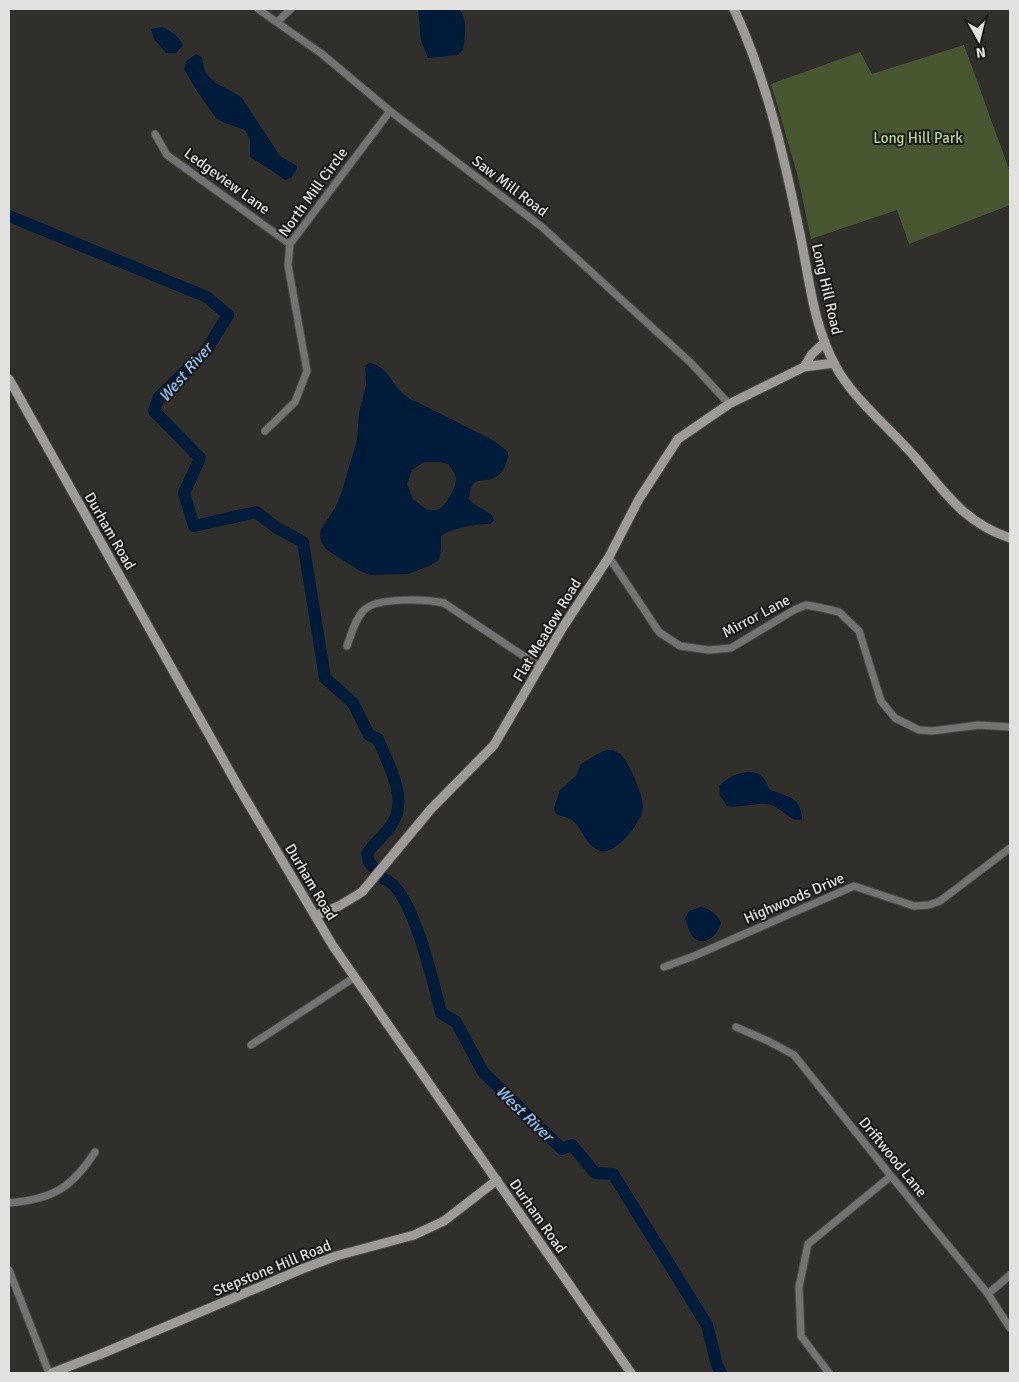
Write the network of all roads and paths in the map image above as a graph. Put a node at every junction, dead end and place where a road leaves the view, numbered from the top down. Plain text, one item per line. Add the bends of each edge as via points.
1 (258, 9) edge
2 (291, 9) edge
3 (734, 9) edge
4 (277, 22) junction
5 (390, 111) junction
6 (155, 134) dead end
7 (290, 244) junction
8 (825, 342) junction
9 (834, 364) junction
10 (804, 367) junction
11 (9, 380) edge
12 (729, 404) junction
13 (264, 431) dead end
14 (1010, 538) edge
15 (609, 557) junction
16 (347, 646) dead end
17 (540, 667) junction
18 (1010, 727) edge
19 (1010, 848) edge
20 (315, 916) junction
21 (664, 967) dead end
22 (355, 977) junction
23 (736, 1027) dead end
24 (251, 1045) dead end
25 (95, 1152) dead end
26 (890, 1176) junction
27 (497, 1180) junction
28 (9, 1203) edge
29 (9, 1270) edge
30 (1010, 1275) edge
31 (988, 1294) junction
32 (1010, 1328) edge
33 (50, 1373) edge
34 (631, 1373) edge
35 (829, 1373) edge

1 - 4 street, Saw Mill Road
2 - 4 street
3 - 8 street, Long Hill Road via 771,113 815,312
4 - 5 street, Saw Mill Road via 322,54
5 - 7 street, North Mill Circle
5 - 12 street, Saw Mill Road via 542,227 691,363
6 - 7 street, Ledgeview Lane via 167,155
7 - 13 street, North Mill Circle via 288,265 307,370 295,402
8 - 9 street, Long Hill Road
8 - 10 street, Flat Meadow Road
9 - 10 street, Flat Meadow Road
9 - 14 street, Long Hill Road via 848,385 957,507 985,527
10 - 12 street, Flat Meadow Road
11 - 20 street, Durham Road via 239,788
12 - 15 street, Flat Meadow Road via 678,439 639,499
15 - 17 street, Flat Meadow Road
15 - 18 street, Mirror Lane via 659,632 680,646 708,650 731,648 794,610 806,606 830,610 838,612 859,631 881,701 895,718 919,730 979,725
16 - 17 street via 361,612 369,606 434,601 444,603
17 - 20 street, Flat Meadow Road via 494,745 431,809 362,892
19 - 21 street, Highwoods Drive via 940,901 914,906 854,886
20 - 22 street, Durham Road
22 - 24 street
22 - 27 street, Durham Road
23 - 26 street, Driftwood Lane via 794,1055
25 - 28 street via 76,1178 46,1197
26 - 31 street, Driftwood Lane
26 - 35 street via 808,1244 799,1287 801,1336
27 - 33 street, Stepstone Hill Road via 444,1221 414,1235 302,1268
27 - 34 street, Durham Road
29 - 33 street
30 - 31 street
31 - 32 street, Driftwood Lane

